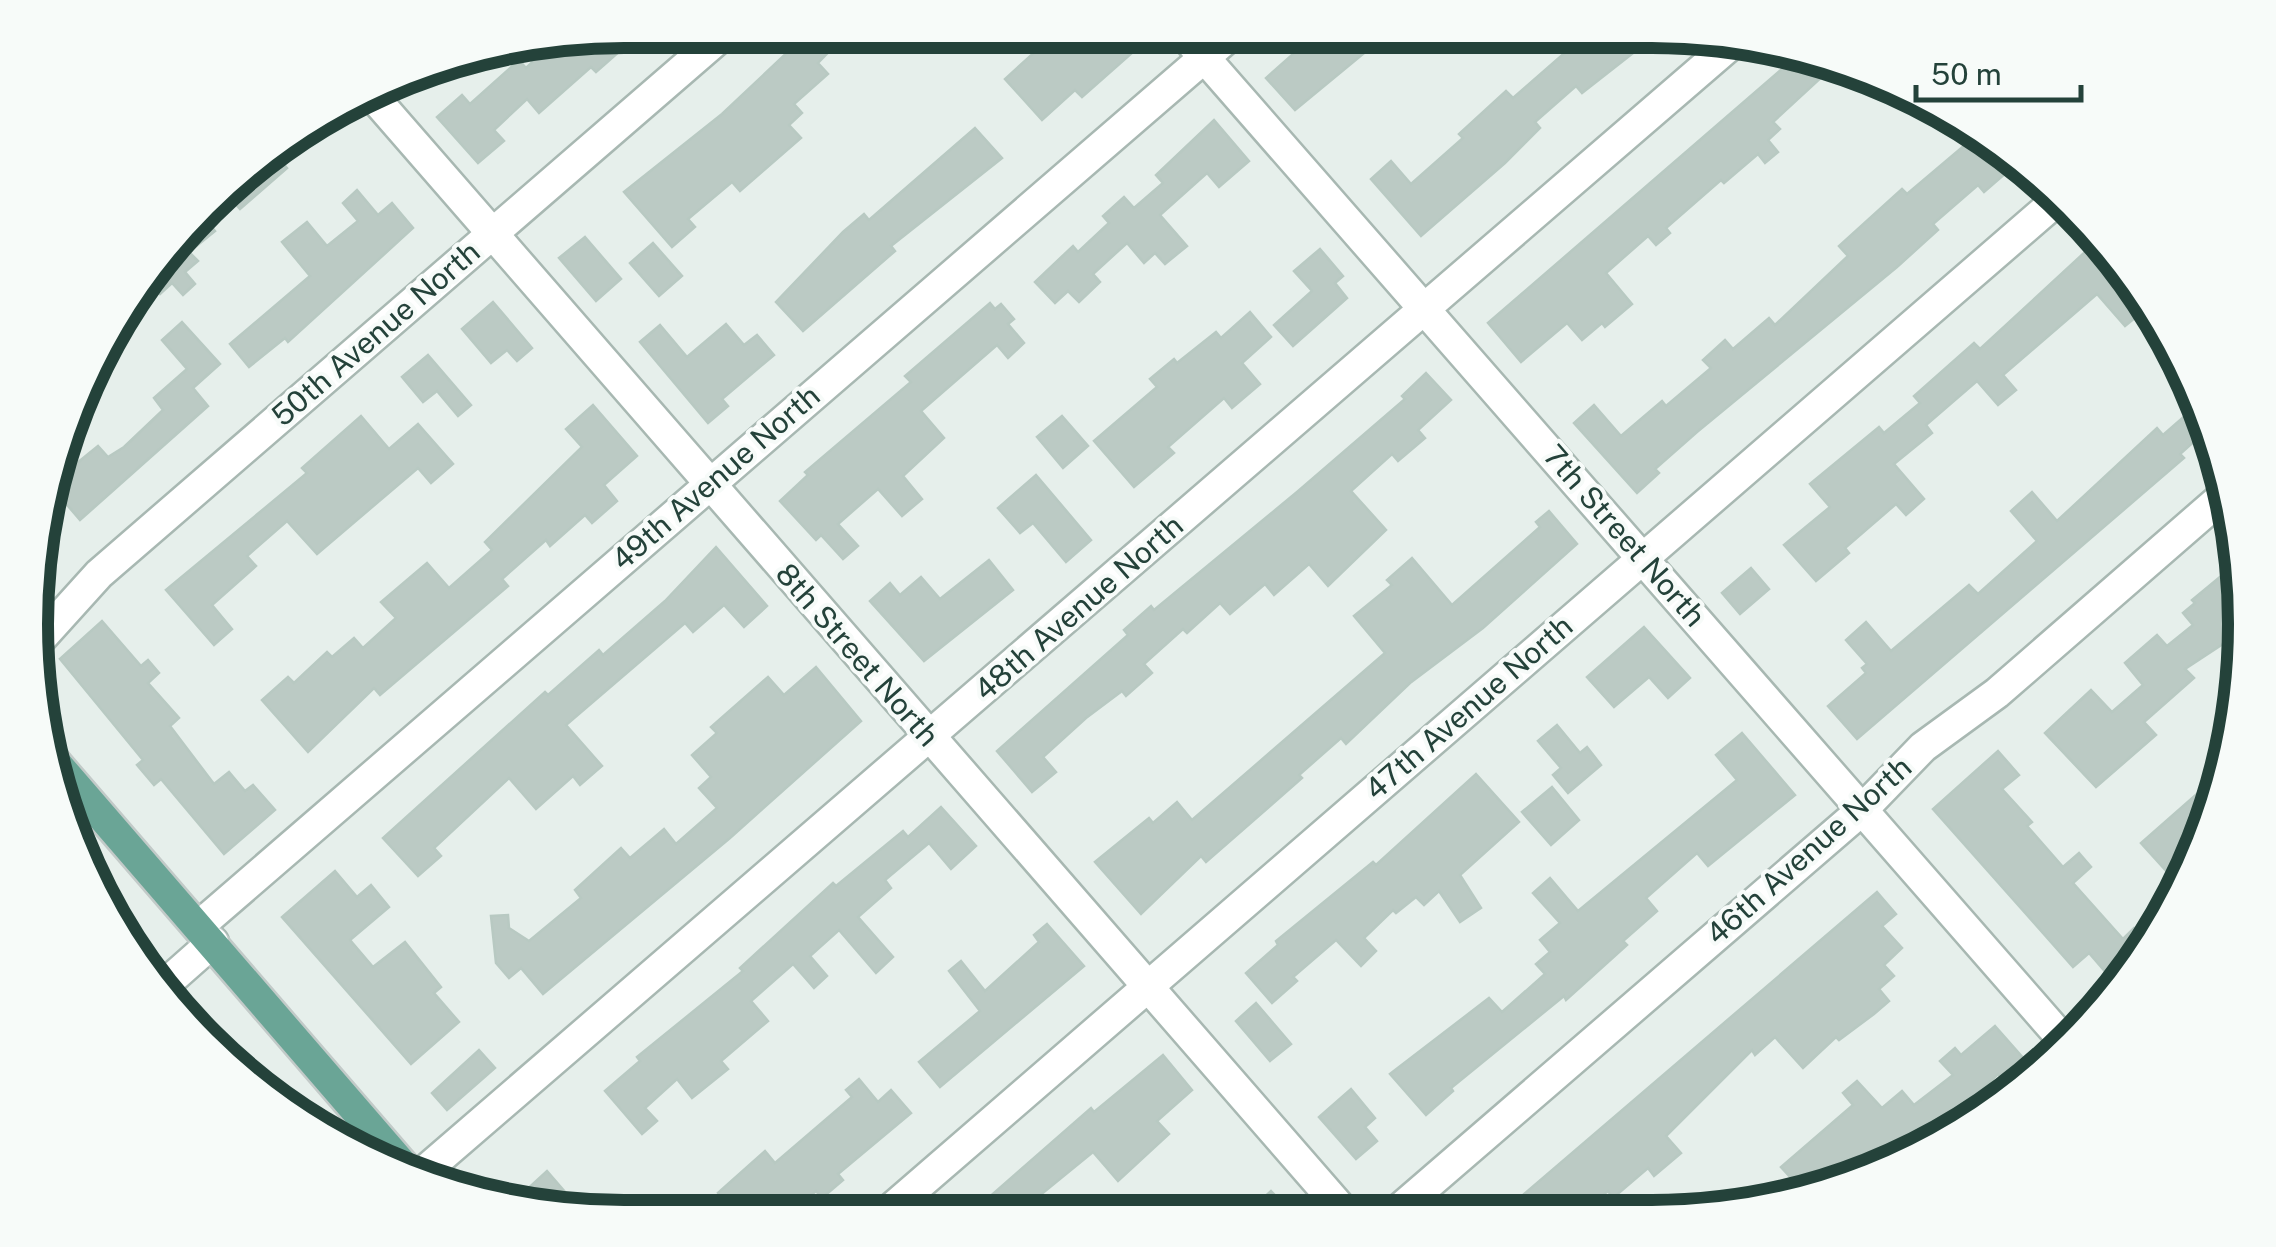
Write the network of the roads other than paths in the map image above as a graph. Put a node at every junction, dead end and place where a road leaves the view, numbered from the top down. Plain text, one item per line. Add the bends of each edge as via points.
1 (708, 47) edge
2 (1195, 47) edge
3 (1217, 47) edge
4 (1722, 52) edge
5 (1204, 58) junction
6 (378, 103) edge
7 (2050, 207) edge
8 (492, 234) junction
9 (1426, 307) junction
10 (709, 484) junction
11 (2215, 503) edge
12 (1642, 559) junction
13 (48, 631) edge
14 (929, 738) junction
15 (69, 779) edge
16 (1862, 810) junction
17 (206, 934) junction
18 (169, 977) edge
19 (1149, 986) junction
20 (2058, 1033) edge
21 (390, 1150) edge
22 (430, 1166) edge
23 (901, 1200) edge
24 (1334, 1200) edge
25 (1410, 1200) edge

1 - 8 street, 50th Avenue North
2 - 5 street, 7th Street North
3 - 5 street, 49th Avenue North
4 - 9 street, 48th Avenue North
5 - 9 street, 7th Street North
5 - 10 street, 49th Avenue North
6 - 8 street, 8th Street North
7 - 12 street, 47th Avenue North
8 - 10 street, 8th Street North
8 - 13 street, 50th Avenue North via 99,574
9 - 12 street, 7th Street North
9 - 14 street, 48th Avenue North
10 - 14 street, 8th Street North
10 - 17 street, 49th Avenue North
11 - 16 street, 46th Avenue North via 1924,747
12 - 16 street, 7th Street North
12 - 19 street, 47th Avenue North
14 - 19 street, 8th Street North
14 - 22 street, 48th Avenue North
15 - 17 main road
16 - 20 street, 7th Street North
16 - 25 street, 46th Avenue North
17 - 18 street, 49th Avenue North
17 - 21 main road
19 - 23 street, 47th Avenue North
19 - 24 street, 8th Street North

